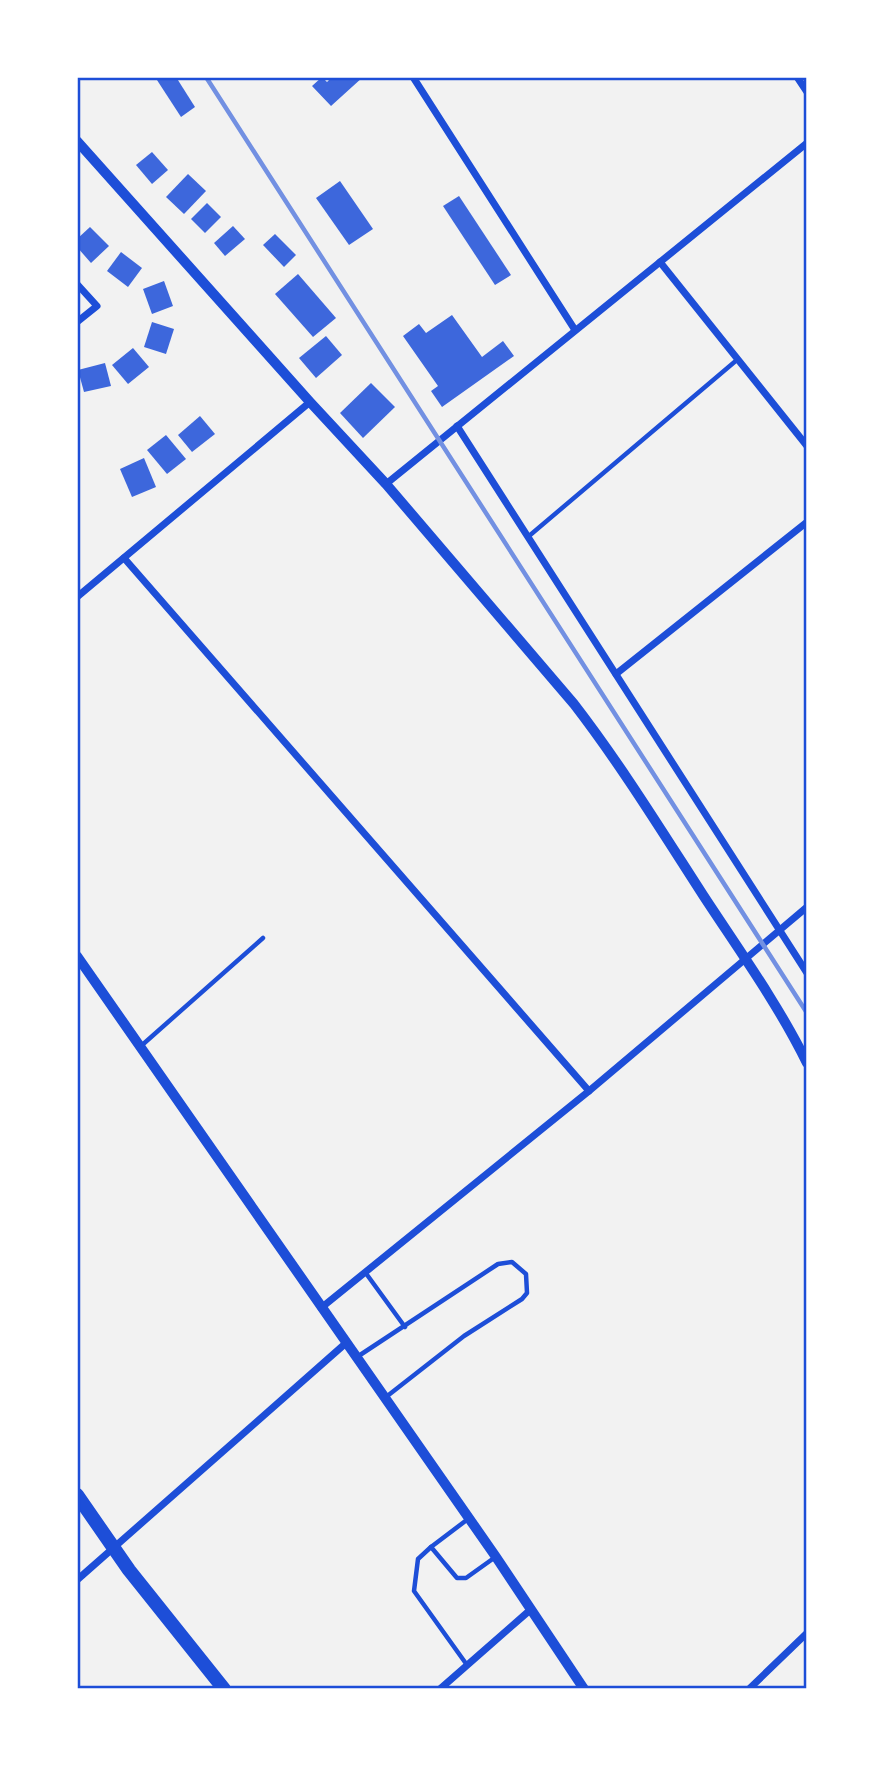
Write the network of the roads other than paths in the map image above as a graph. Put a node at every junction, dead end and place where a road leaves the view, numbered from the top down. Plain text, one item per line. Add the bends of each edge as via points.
1 (413, 77) edge
2 (797, 77) edge
3 (807, 92) edge
4 (77, 141) edge
5 (807, 143) edge
6 (660, 262) junction
7 (77, 284) edge
8 (77, 322) edge
9 (575, 330) junction
10 (738, 359) junction
11 (310, 402) junction
12 (457, 426) junction
13 (807, 446) edge
14 (386, 484) junction
15 (807, 522) edge
16 (529, 536) junction
17 (124, 558) junction
18 (77, 597) edge
19 (616, 674) junction
20 (807, 907) edge
21 (779, 930) junction
22 (262, 939) dead end
23 (77, 956) edge
24 (746, 961) junction
25 (807, 973) edge
26 (140, 1046) junction
27 (807, 1063) edge
28 (589, 1091) junction
29 (365, 1272) junction
30 (321, 1308) junction
31 (405, 1327) junction
32 (346, 1343) junction
33 (356, 1358) junction
34 (384, 1398) junction
35 (77, 1495) edge
36 (469, 1518) junction
37 (430, 1547) junction
38 (113, 1548) junction
39 (496, 1557) junction
40 (77, 1580) edge
41 (529, 1611) junction
42 (807, 1633) edge
43 (467, 1665) junction
44 (224, 1689) edge
45 (440, 1689) edge
46 (584, 1689) edge
47 (749, 1689) edge

1 - 9 street
2 - 3 street
4 - 11 street
5 - 6 street
6 - 9 street
6 - 10 street
7 - 8 street via 97,306
9 - 12 street
10 - 13 street
10 - 16 lane
11 - 14 street
11 - 17 street
12 - 14 street
12 - 16 street
14 - 24 street via 596,732
15 - 19 street
16 - 19 street
17 - 18 street
17 - 28 street
19 - 21 street
20 - 21 street
21 - 24 street
21 - 25 street
22 - 26 lane
23 - 26 street
24 - 27 street
24 - 28 street
26 - 30 street
28 - 29 street
29 - 30 street
29 - 31 lane
30 - 32 street
31 - 33 lane
31 - 34 lane via 498,1264 512,1262 526,1274 527,1293 522,1299 464,1336
32 - 33 street
32 - 38 street
33 - 34 street
34 - 36 street
35 - 38 main road
36 - 37 lane
36 - 39 street
37 - 39 lane via 457,1578 466,1578
37 - 43 lane via 418,1559 414,1591
38 - 40 street
38 - 44 main road
39 - 41 street
41 - 43 street
41 - 46 street
42 - 47 street
43 - 45 street

